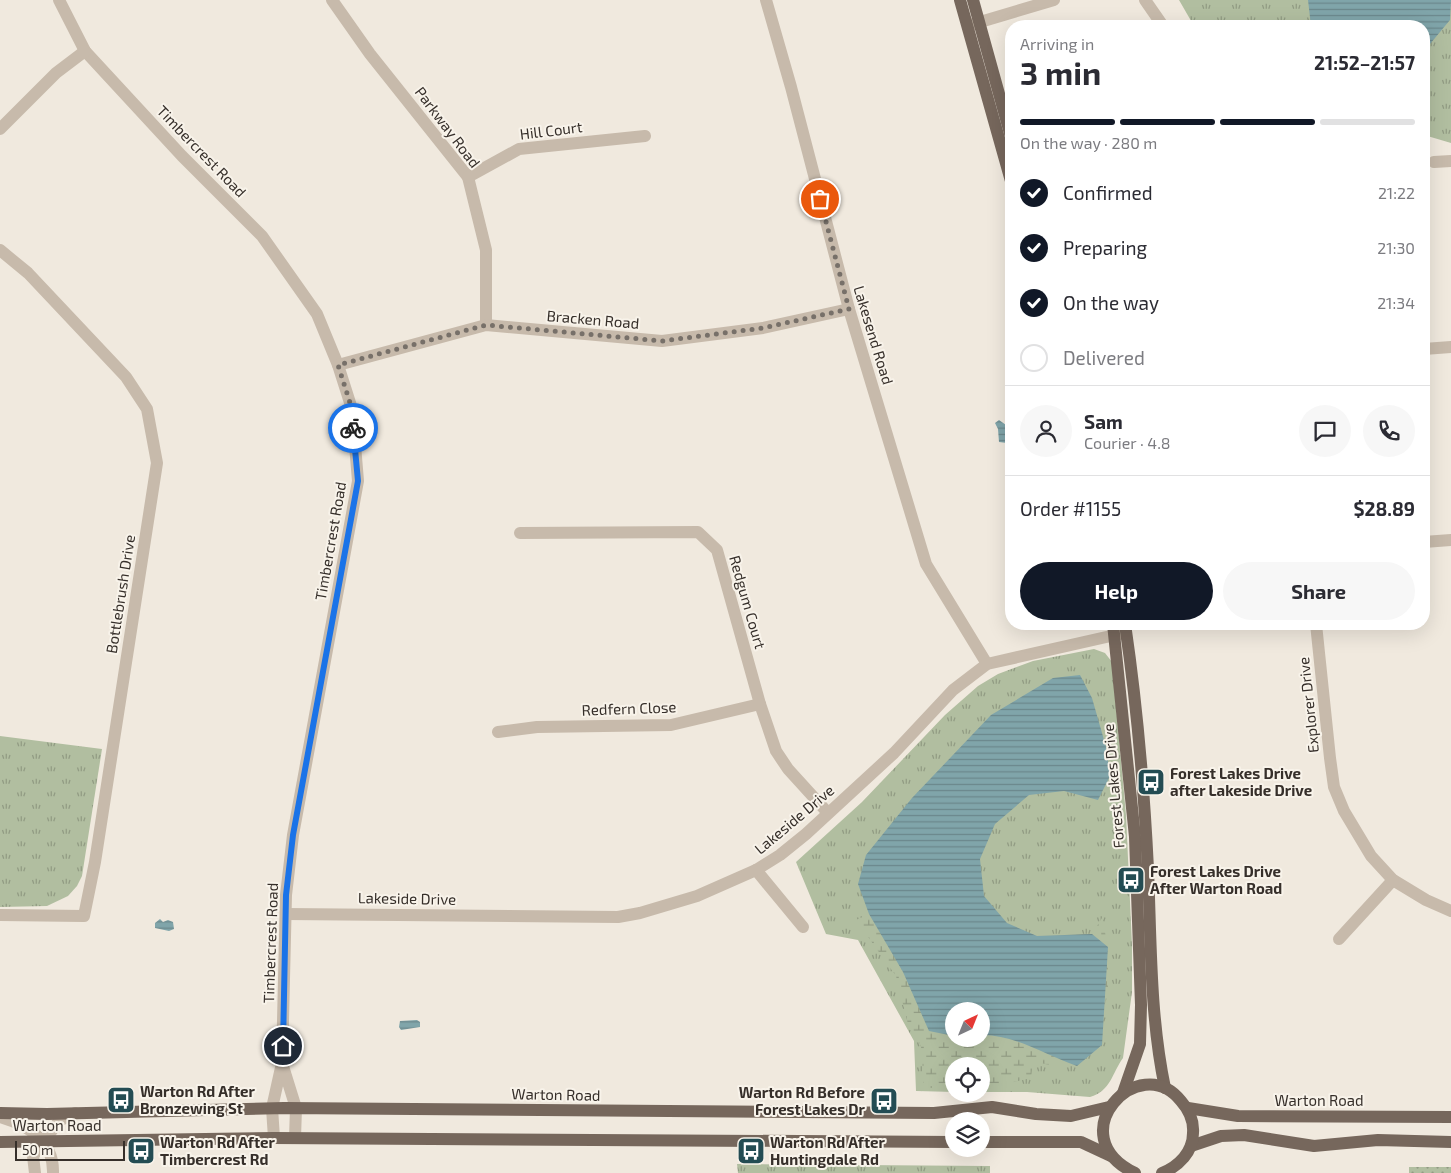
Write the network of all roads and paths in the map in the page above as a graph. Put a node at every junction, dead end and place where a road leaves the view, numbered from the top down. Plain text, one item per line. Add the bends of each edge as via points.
1 (60, 0) edge
2 (332, 0) edge
3 (766, 0) edge
4 (960, 0) edge
5 (973, 0) edge
6 (1054, 0) edge
7 (1145, 0) edge
8 (1159, 20) edge
9 (973, 24) junction
10 (85, 51) junction
11 (1005, 119) edge
12 (0, 129) edge
13 (645, 136) dead end
14 (1005, 155) edge
15 (1451, 161) edge
16 (1434, 162) dead end
17 (468, 177) junction
18 (0, 250) edge
19 (849, 309) junction
20 (486, 325) junction
21 (1451, 348) edge
22 (1430, 349) edge
23 (338, 365) junction
24 (520, 533) dead end
25 (1451, 540) edge
26 (1430, 542) edge
27 (1116, 630) edge
28 (1120, 630) edge
29 (1120, 630) edge
30 (1317, 630) edge
31 (988, 664) junction
32 (760, 704) junction
33 (498, 732) dead end
34 (828, 813) junction
35 (756, 870) junction
36 (1393, 880) junction
37 (1451, 911) edge
38 (286, 914) junction
39 (0, 915) edge
40 (803, 927) dead end
41 (1339, 939) dead end
42 (282, 1063) junction
43 (1165, 1088) junction
44 (1123, 1093) junction
45 (1109, 1107) junction
46 (272, 1108) junction
47 (296, 1108) junction
48 (1188, 1108) junction
49 (0, 1112) edge
50 (75, 1113) junction
51 (0, 1117) edge
52 (1451, 1117) edge
53 (274, 1138) junction
54 (295, 1138) junction
55 (0, 1142) edge
56 (44, 1142) junction
57 (945, 1142) edge
58 (990, 1142) edge
59 (1451, 1142) edge
60 (1191, 1146) junction
61 (1111, 1156) junction
62 (1169, 1171) edge
63 (35, 1173) edge
64 (53, 1173) edge
65 (1135, 1173) edge

1 - 10 street, Timbercrest Road
2 - 17 street, Parkway Road via 370,54
3 - 19 street, Lakesend Road
4 - 9 main road
5 - 9 main road
6 - 9 street
7 - 8 street
9 - 11 main road
9 - 14 main road
10 - 12 street via 56,73
10 - 23 street, Timbercrest Road via 262,236 317,314
13 - 17 street, Hill Court via 519,149
15 - 16 street
17 - 20 street, Parkway Road via 486,250
18 - 39 street, Bottlebrush Drive via 28,273 126,377 147,409 157,463 84,916
19 - 20 street, Bracken Road via 763,328 662,341
19 - 31 street, Lakesend Road via 926,564
20 - 23 street, Bracken Road
21 - 22 street
23 - 38 street, Timbercrest Road via 352,409 358,481 293,835
24 - 32 street, Redgum Court via 698,532 716,550
25 - 26 street
27 - 31 street, Lakeside Drive
28 - 43 main road, Forest Lakes Drive via 1132,670 1146,836 1154,1006
29 - 44 main road, Forest Lakes Drive via 1135,837 1141,1005 1140,1044
30 - 36 street, Explorer Drive via 1334,786 1354,831
31 - 34 street, Lakeside Drive via 953,690 894,753
32 - 33 street, Redfern Close via 671,725
32 - 34 street, Redgum Court via 776,750 788,769
34 - 35 street, Lakeside Drive via 806,834
35 - 38 street, Lakeside Drive via 697,896 618,917
35 - 40 street
36 - 37 street, Explorer Drive
36 - 41 street
38 - 42 street, Timbercrest Road
42 - 46 street, Timbercrest Road
42 - 47 street, Timbercrest Road
43 - 44 main road, Warton Road via 1136,1086
43 - 48 main road
44 - 45 main road, Warton Road
45 - 47 main road, Warton Road via 1082,1115 1056,1117 992,1107 934,1113
45 - 61 main road via 1103,1132
46 - 47 main road, Warton Road
46 - 50 main road, Warton Road
46 - 53 street, Timbercrest Road
47 - 54 street, Timbercrest Road
48 - 52 main road, Warton Road via 1238,1116
48 - 60 main road via 1192,1120
49 - 50 main road, Warton Road
50 - 56 street via 59,1121
51 - 56 street via 23,1125
53 - 54 main road, Warton Road
53 - 56 main road, Warton Road
54 - 57 main road, Warton Road
55 - 56 main road, Warton Road
56 - 63 street via 34,1156
56 - 64 street via 53,1156
58 - 61 main road via 1081,1142
59 - 60 main road via 1378,1140 1314,1146 1244,1135 1221,1136
60 - 62 main road via 1184,1158
61 - 65 main road via 1122,1167

